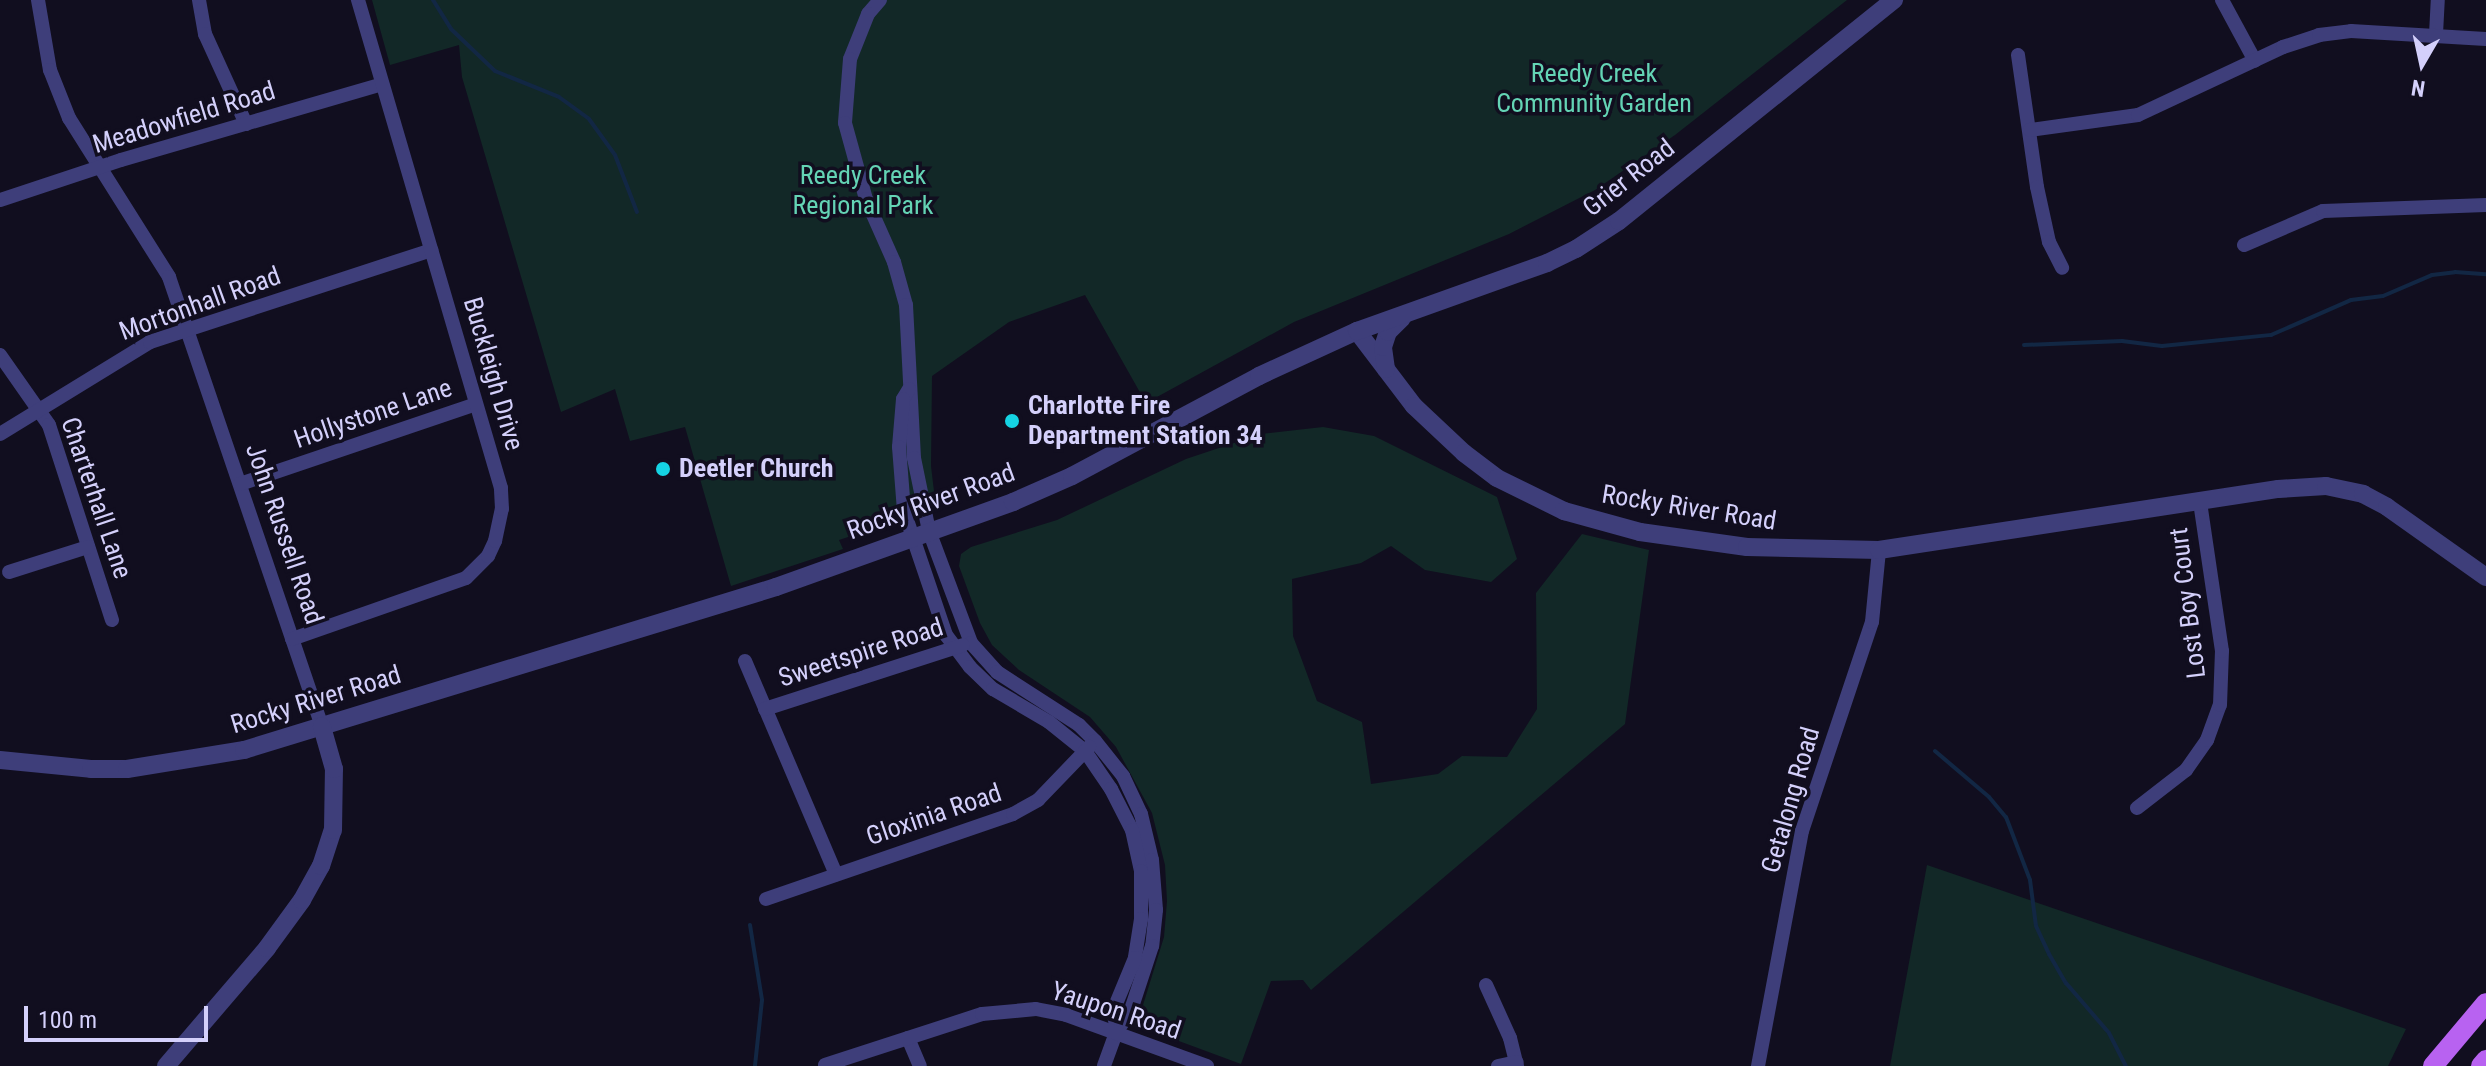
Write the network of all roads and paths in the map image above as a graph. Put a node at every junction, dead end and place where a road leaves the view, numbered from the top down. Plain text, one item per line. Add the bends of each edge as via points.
1 (38, 0) edge
2 (199, 0) edge
3 (358, 0) edge
4 (880, 0) edge
5 (1894, 0) edge
6 (2222, 0) edge
7 (2438, 0) edge
8 (2436, 34) junction
9 (2486, 39) edge
10 (2018, 55) dead end
11 (2255, 61) junction
12 (382, 84) junction
13 (246, 124) junction
14 (2030, 130) junction
15 (102, 167) junction
16 (0, 200) edge
17 (2486, 205) edge
18 (2244, 245) dead end
19 (431, 250) junction
20 (2062, 268) dead end
21 (1404, 315) junction
22 (187, 329) junction
23 (1357, 331) junction
24 (0, 355) edge
25 (1388, 375) junction
26 (909, 389) junction
27 (476, 404) junction
28 (40, 410) junction
29 (0, 434) edge
30 (240, 484) junction
31 (2200, 502) junction
32 (929, 531) junction
33 (911, 538) junction
34 (88, 547) junction
35 (1879, 550) junction
36 (9, 572) dead end
37 (2486, 577) edge
38 (112, 620) dead end
39 (292, 639) junction
40 (971, 643) junction
41 (955, 647) junction
42 (745, 661) dead end
43 (765, 709) junction
44 (322, 727) junction
45 (1090, 746) junction
46 (0, 760) edge
47 (2137, 808) dead end
48 (836, 874) junction
49 (766, 899) dead end
50 (1486, 985) dead end
51 (2486, 1003) edge
52 (1117, 1032) junction
53 (908, 1038) junction
54 (2486, 1060) edge
55 (1517, 1064) edge
56 (825, 1065) edge
57 (166, 1066) edge
58 (920, 1066) edge
59 (1104, 1066) edge
60 (1207, 1066) edge
61 (1498, 1066) edge
62 (1758, 1066) edge
63 (2433, 1066) edge
64 (2481, 1066) edge

1 - 15 street, John Russell Road via 50,70 69,118
2 - 13 street via 205,34
3 - 12 street, Buckleigh Drive
4 - 26 street via 868,14 850,59 845,123 906,305
5 - 21 street, Grier Road via 1592,240 1547,263
6 - 11 street
7 - 8 street
8 - 9 street
8 - 11 street via 2319,35
10 - 14 street
11 - 14 street via 2138,115
12 - 13 street, Meadowfield Road
12 - 19 street, Buckleigh Drive
13 - 15 street, Meadowfield Road
14 - 20 street via 2049,242
15 - 16 street, Meadowfield Road
15 - 22 street, John Russell Road via 162,264
17 - 18 street via 2323,211
19 - 22 street, Mortonhall Road
19 - 27 street, Buckleigh Drive
21 - 23 street, Grier Road
21 - 25 street via 1388,332 1383,347
22 - 28 street, Mortonhall Road via 123,355
22 - 30 street, John Russell Road
23 - 25 street, Rocky River Road
23 - 32 street, Rocky River Road via 1259,376 1072,476
24 - 28 street, Charterhall Lane
25 - 35 street, Rocky River Road via 1464,453 1497,478 1564,511 1686,539
26 - 32 street via 914,458
26 - 33 street via 903,399 899,479
27 - 30 street, Hollystone Lane
27 - 39 street, Buckleigh Drive via 501,488 499,526 488,556 453,585
28 - 29 street, Mortonhall Road
28 - 34 street, Charterhall Lane
30 - 39 street, John Russell Road
31 - 35 street, Rocky River Road
31 - 37 street, Rocky River Road via 2313,486 2347,489 2387,507
31 - 47 street, Lost Boy Court via 2222,651 2220,705 2207,740 2186,770
32 - 33 street, Rocky River Road
32 - 40 street
33 - 41 street
33 - 44 street, Rocky River Road via 776,587
34 - 36 street
34 - 38 street, Charterhall Lane
35 - 62 street, Getalong Road via 1872,622 1802,831
39 - 44 street, John Russell Road
40 - 41 street, Sweetspire Road
40 - 45 street via 997,672 1049,705
41 - 43 street, Sweetspire Road
41 - 45 street via 993,689
42 - 43 street
43 - 48 street
44 - 46 street, Rocky River Road via 244,750 158,766 91,769
44 - 57 street, John Russell Road via 334,769 333,830 321,866 267,948
45 - 48 street, Gloxinia Road via 1038,800 1013,814
45 - 52 street via 1132,830 1141,871 1141,919 1135,958 1113,1011
48 - 49 street, Gloxinia Road
50 - 55 street
51 - 63 main road
52 - 53 street, Yaupon Road via 1066,1015 1007,1009
52 - 59 street
52 - 60 street, Yaupon Road
53 - 56 street, Yaupon Road
53 - 58 street
54 - 64 main road
55 - 61 street

